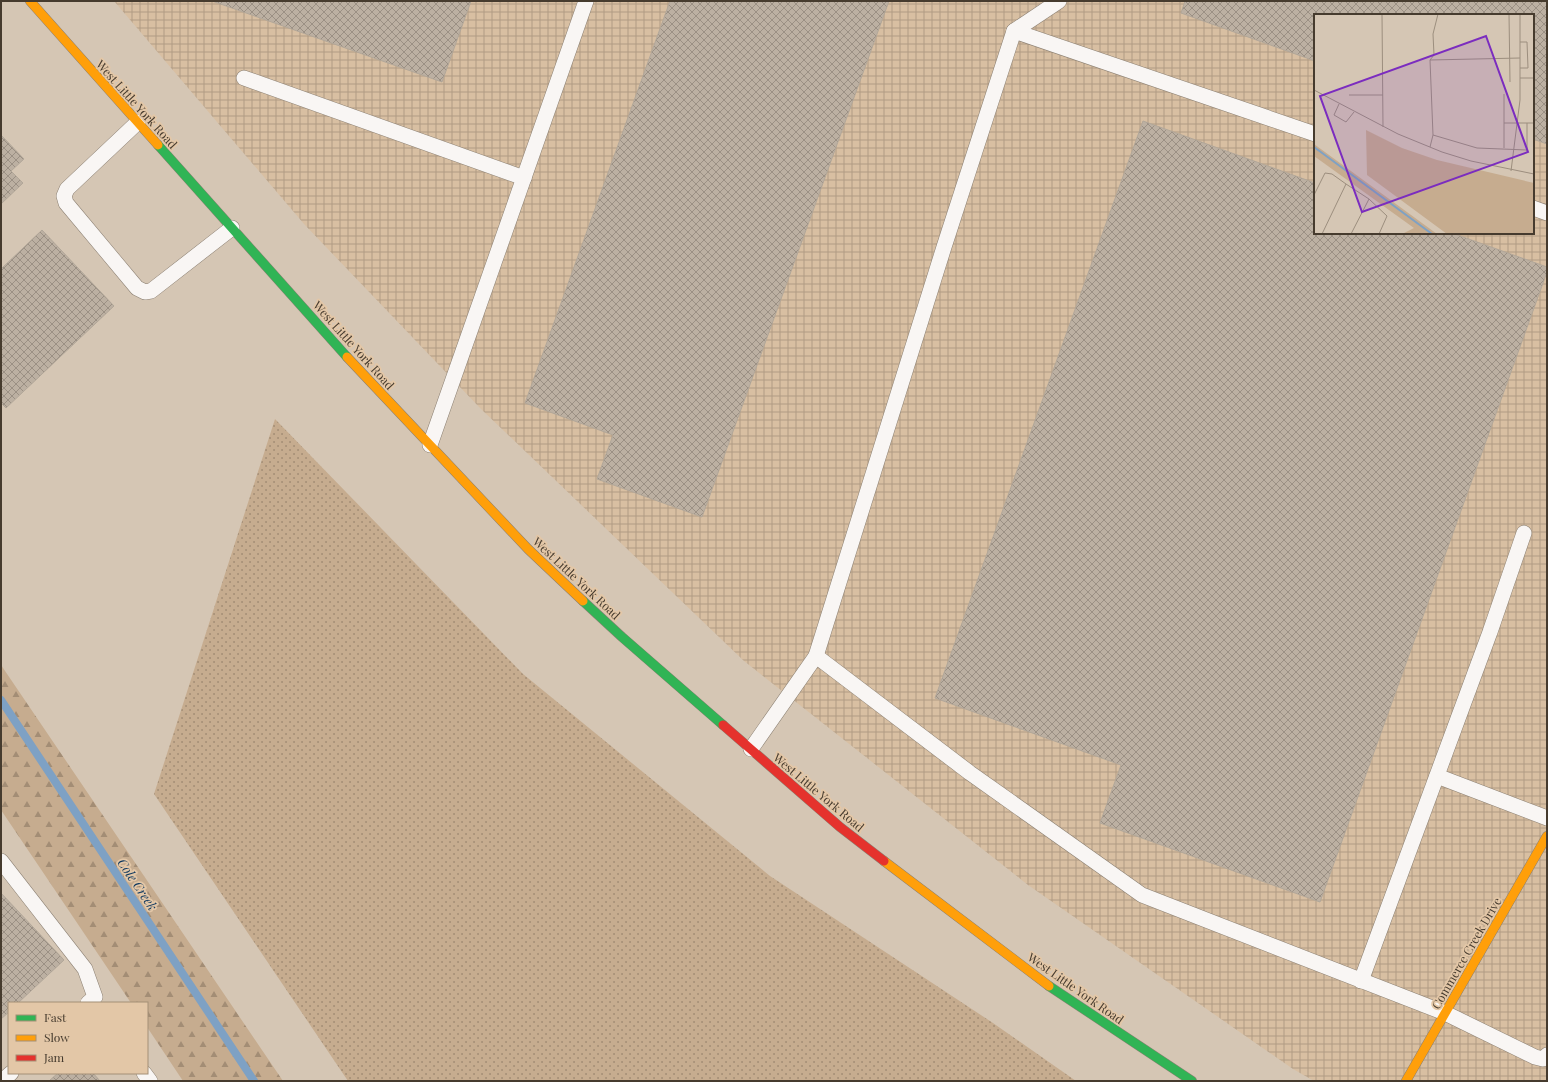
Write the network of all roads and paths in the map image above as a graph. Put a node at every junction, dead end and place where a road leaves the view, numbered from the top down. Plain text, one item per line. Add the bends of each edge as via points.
1 (30, 1) edge
2 (586, 1) edge
3 (1059, 1) edge
4 (1014, 31) junction
5 (244, 78) dead end
6 (138, 122) junction
7 (1314, 134) edge
8 (524, 178) junction
9 (1534, 208) edge
10 (1547, 213) edge
11 (232, 228) junction
12 (430, 445) junction
13 (1524, 533) dead end
14 (816, 656) junction
15 (751, 749) junction
16 (1437, 776) junction
17 (1547, 818) edge
18 (1547, 836) edge
19 (1, 861) edge
20 (1361, 981) junction
21 (94, 1001) edge
22 (1445, 1013) junction
23 (1547, 1055) edge
24 (10, 1074) edge
25 (2, 1081) edge
26 (1192, 1081) edge
27 (1406, 1081) edge

1 - 6 main road, West Little York Road
2 - 8 lane
3 - 4 lane
4 - 7 lane
4 - 14 lane
5 - 8 lane
6 - 11 main road, West Little York Road
6 - 11 lane via 67,189 64,196 66,203 137,288 145,292 151,291
8 - 12 lane
9 - 10 lane
11 - 12 main road, West Little York Road via 357,368
12 - 15 main road, West Little York Road via 528,549 622,637
13 - 16 lane
14 - 15 lane
14 - 20 lane via 970,773 1142,895
15 - 26 main road, West Little York Road via 840,827 1053,989
16 - 17 lane
16 - 20 lane
18 - 22 main road, Commerce Creek Drive
19 - 21 lane via 85,969
20 - 22 lane
22 - 23 lane via 1535,1057 1542,1059
22 - 27 main road, Commerce Creek Drive
24 - 25 lane

